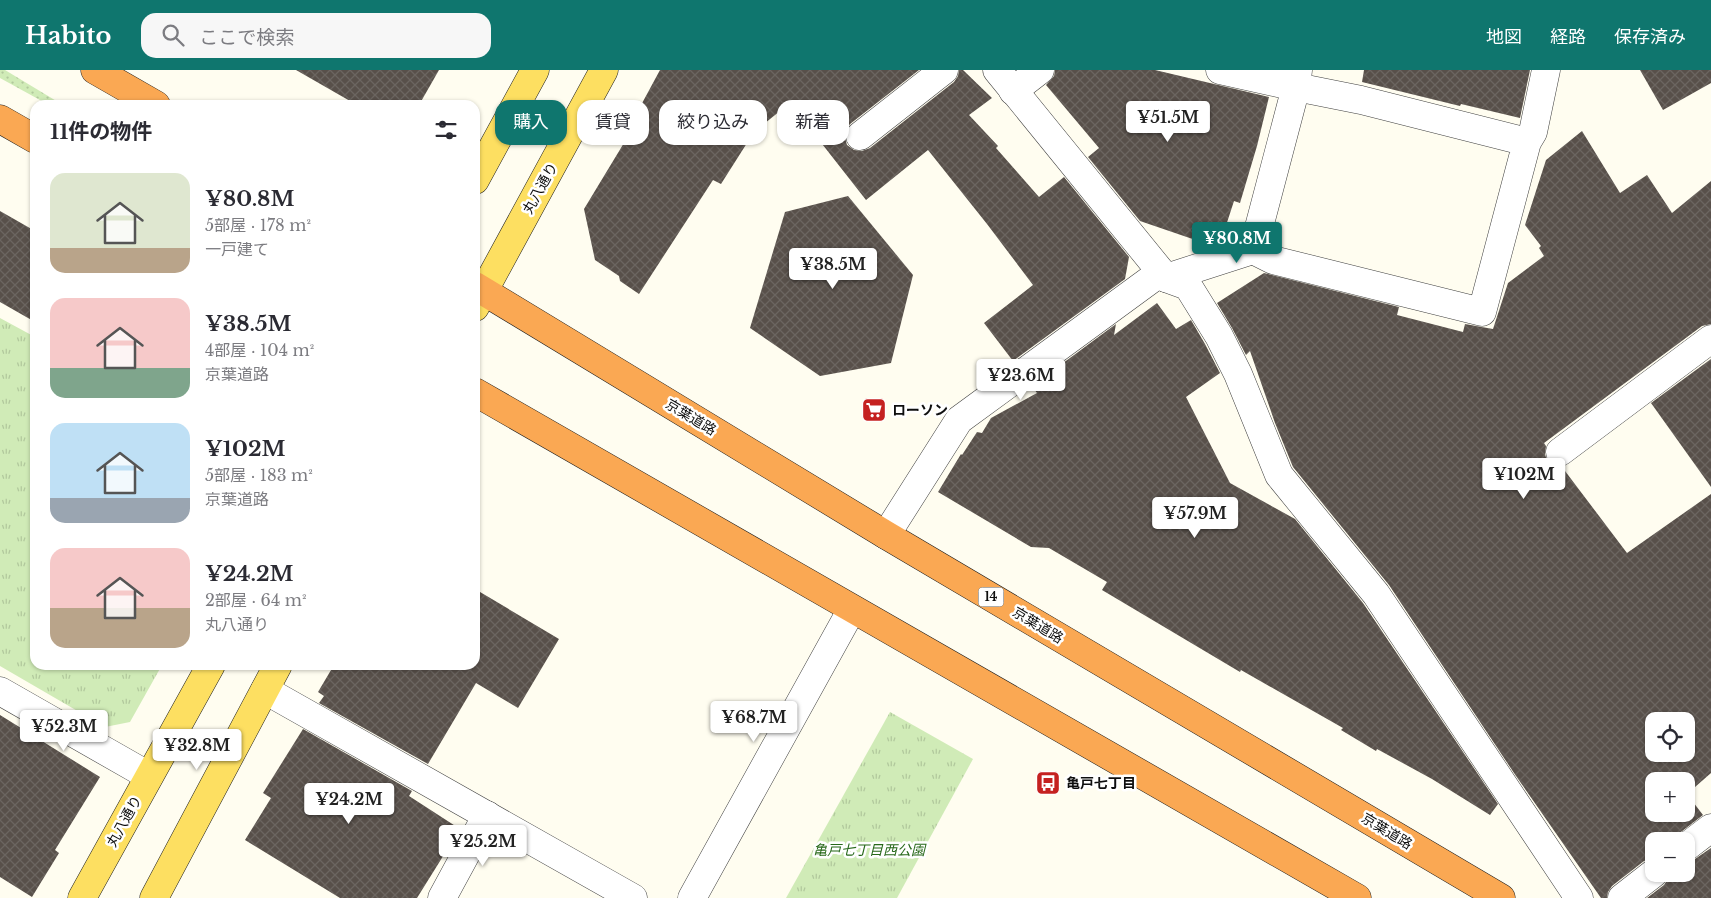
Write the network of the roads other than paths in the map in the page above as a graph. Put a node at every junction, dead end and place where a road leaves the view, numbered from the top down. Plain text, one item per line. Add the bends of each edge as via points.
1 (95, 70) edge
2 (535, 70) edge
3 (604, 70) edge
4 (944, 70) edge
5 (997, 70) edge
6 (1040, 70) edge
7 (1220, 70) edge
8 (1546, 70) edge
9 (1297, 79) edge
10 (1013, 91) junction
11 (147, 100) edge
12 (0, 119) edge
13 (30, 136) edge
14 (860, 136) dead end
15 (1527, 142) junction
16 (480, 171) edge
17 (1253, 250) junction
18 (1164, 275) junction
19 (480, 291) edge
20 (480, 296) edge
21 (1711, 339) edge
22 (480, 395) edge
23 (1560, 452) dead end
24 (886, 535) junction
25 (852, 609) junction
26 (208, 670) edge
27 (275, 670) edge
28 (265, 690) junction
29 (0, 691) edge
30 (149, 776) junction
31 (487, 815) junction
32 (1711, 828) edge
33 (1695, 840) edge
34 (1645, 880) edge
35 (1350, 896) edge
36 (82, 898) edge
37 (154, 898) edge
38 (442, 898) edge
39 (633, 898) edge
40 (692, 898) edge
41 (1501, 898) edge
42 (1579, 898) edge
43 (1622, 898) edge

1 - 11 highway
2 - 16 main road
3 - 19 main road, 丸八通り
4 - 14 street
5 - 10 street
6 - 10 street
7 - 9 street
8 - 15 street via 1533,132
9 - 15 street via 1361,100
9 - 17 street
10 - 18 street
12 - 13 highway
15 - 17 street via 1482,312 1273,260
17 - 18 street
18 - 24 street via 959,420
18 - 42 street via 1188,286 1219,336 1280,475 1376,594
20 - 24 highway, 京葉道路 / 14
21 - 23 street
22 - 25 highway
24 - 41 highway, 京葉道路 / 14
25 - 35 highway
25 - 40 street
26 - 30 main road, 丸八通り
27 - 28 main road
28 - 31 street
28 - 37 main road
29 - 30 street
30 - 36 main road, 丸八通り
31 - 38 street
31 - 39 street
32 - 33 street
34 - 43 street

